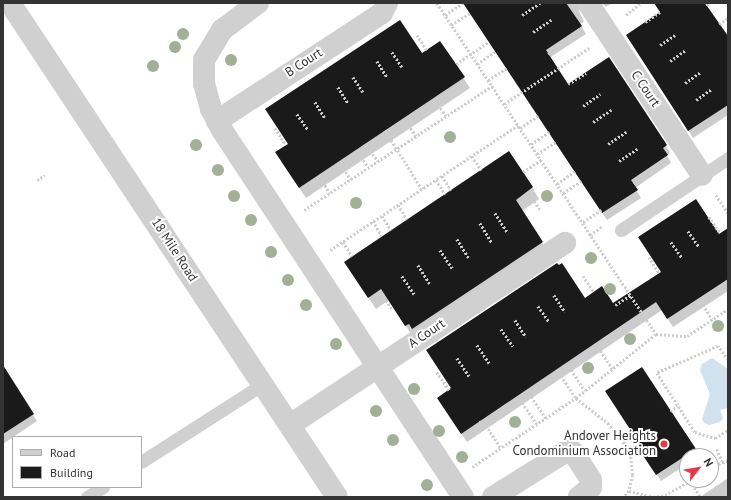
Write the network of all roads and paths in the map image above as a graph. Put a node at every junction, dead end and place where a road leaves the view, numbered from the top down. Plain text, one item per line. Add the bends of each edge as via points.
1 (10, 3) edge
2 (258, 3) edge
3 (387, 3) edge
4 (437, 3) edge
5 (463, 3) edge
6 (540, 3) edge
7 (588, 3) edge
8 (641, 3) edge
9 (660, 12) dead end
10 (470, 13) dead end
11 (445, 15) junction
12 (522, 15) dead end
13 (624, 17) dead end
14 (728, 18) edge
15 (551, 20) dead end
16 (645, 22) dead end
17 (719, 24) dead end
18 (451, 25) junction
19 (533, 32) dead end
20 (675, 34) dead end
21 (417, 35) dead end
22 (489, 42) dead end
23 (566, 42) dead end
24 (593, 45) dead end
25 (660, 45) dead end
26 (427, 50) dead end
27 (686, 50) dead end
28 (392, 52) dead end
29 (495, 52) dead end
30 (471, 54) junction
31 (548, 54) dead end
32 (670, 61) dead end
33 (377, 62) dead end
34 (456, 64) dead end
35 (477, 64) junction
36 (402, 67) dead end
37 (506, 68) dead end
38 (701, 72) dead end
39 (586, 73) dead end
40 (353, 77) dead end
41 (387, 77) dead end
42 (488, 80) junction
43 (685, 83) dead end
44 (568, 84) dead end
45 (492, 86) junction
46 (338, 87) dead end
47 (712, 89) dead end
48 (364, 92) dead end
49 (600, 94) dead end
50 (434, 98) dead end
51 (696, 100) dead end
52 (315, 102) dead end
53 (348, 103) dead end
54 (504, 104) junction
55 (583, 106) dead end
56 (611, 110) dead end
57 (727, 112) edge
58 (297, 114) dead end
59 (446, 116) junction
60 (538, 116) dead end
61 (326, 118) dead end
62 (404, 118) dead end
63 (217, 121) junction
64 (593, 122) dead end
65 (711, 123) dead end
66 (519, 126) junction
67 (275, 128) dead end
68 (308, 130) dead end
69 (385, 130) dead end
70 (549, 132) dead end
71 (626, 132) dead end
72 (416, 136) junction
73 (556, 142) dead end
74 (366, 144) dead end
75 (531, 144) junction
76 (608, 144) dead end
77 (286, 145) dead end
78 (397, 148) junction
79 (637, 149) dead end
80 (357, 150) dead end
81 (537, 154) junction
82 (472, 156) junction
83 (728, 158) edge
84 (541, 160) junction
85 (378, 161) junction
86 (619, 161) dead end
87 (339, 162) dead end
88 (368, 167) junction
89 (481, 170) dead end
90 (575, 171) dead end
91 (523, 172) dead end
92 (652, 172) dead end
93 (45, 174) dead end
94 (319, 175) dead end
95 (442, 176) junction
96 (351, 179) junction
97 (37, 180) dead end
98 (436, 180) junction
99 (581, 181) dead end
100 (708, 183) junction
101 (557, 184) junction
102 (634, 184) dead end
103 (422, 189) junction
104 (451, 190) dead end
105 (528, 191) dead end
106 (330, 193) junction
107 (563, 193) junction
108 (445, 194) dead end
109 (398, 205) junction
110 (601, 210) dead end
111 (301, 211) dead end
112 (541, 211) dead end
113 (495, 213) dead end
114 (728, 213) edge
115 (382, 216) junction
116 (709, 217) dead end
117 (407, 219) dead end
118 (373, 222) junction
119 (582, 222) junction
120 (480, 223) dead end
121 (608, 223) dead end
122 (391, 230) dead end
123 (621, 230) dead end
124 (688, 231) dead end
125 (508, 233) dead end
126 (720, 233) dead end
127 (590, 234) junction
128 (382, 236) dead end
129 (457, 239) dead end
130 (575, 240) joint
131 (343, 242) junction
132 (671, 242) dead end
133 (492, 243) dead end
134 (699, 247) dead end
135 (440, 250) dead end
136 (327, 252) dead end
137 (352, 256) dead end
138 (649, 257) dead end
139 (469, 258) dead end
140 (682, 258) dead end
141 (418, 265) dead end
142 (453, 269) dead end
143 (659, 273) dead end
144 (402, 276) dead end
145 (583, 276) dead end
146 (430, 284) dead end
147 (380, 290) dead end
148 (594, 292) dead end
149 (414, 294) dead end
150 (631, 294) junction
151 (554, 295) dead end
152 (699, 298) dead end
153 (614, 305) dead end
154 (538, 306) dead end
155 (658, 306) dead end
156 (392, 309) dead end
157 (728, 309) edge
158 (565, 312) dead end
159 (644, 315) junction
160 (712, 319) junction
161 (515, 320) dead end
162 (549, 322) dead end
163 (501, 329) dead end
164 (656, 334) junction
165 (526, 337) dead end
166 (596, 344) dead end
167 (477, 345) dead end
168 (513, 346) dead end
169 (457, 358) dead end
170 (728, 360) edge
171 (489, 363) dead end
172 (567, 363) dead end
173 (378, 367) junction
174 (557, 369) dead end
175 (613, 369) junction
176 (437, 372) dead end
177 (469, 376) dead end
178 (263, 384) junction
179 (448, 390) dead end
180 (527, 390) dead end
181 (585, 391) junction
182 (518, 396) dead end
183 (576, 398) junction
184 (678, 406) junction
185 (670, 411) dead end
186 (546, 418) junction
187 (479, 422) dead end
188 (537, 424) junction
189 (290, 426) junction
190 (728, 430) edge
191 (634, 435) dead end
192 (623, 442) junction
193 (501, 448) junction
194 (719, 453) edge
195 (728, 460) edge
196 (142, 461) edge
197 (722, 461) junction
198 (719, 463) edge
199 (470, 468) dead end
200 (100, 488) edge
201 (679, 488) edge
202 (695, 488) edge
203 (629, 491) junction
204 (642, 496) edge
205 (700, 496) dead end
206 (87, 497) edge
207 (337, 497) edge
208 (463, 497) edge
209 (493, 497) edge
210 (579, 497) edge
211 (624, 497) edge

1 - 178 street, 18 Mile Road
2 - 63 street via 222,30 204,60 206,96
3 - 63 street, B Court via 382,13
4 - 11 path
5 - 11 path
6 - 12 path
7 - 100 street, C Court
8 - 13 path
9 - 16 path
10 - 18 path
11 - 18 path
14 - 17 path
15 - 19 path
18 - 30 path
20 - 25 path
21 - 26 path
22 - 30 path
23 - 31 path
24 - 54 path
27 - 32 path
28 - 36 path
29 - 35 path
30 - 34 path
30 - 35 path
33 - 41 path
35 - 42 path
37 - 42 path
38 - 43 path
39 - 44 path
40 - 48 path
42 - 45 path
45 - 54 path
45 - 59 path
46 - 53 path
47 - 51 path
49 - 55 path
50 - 59 path
52 - 61 path
54 - 66 path
56 - 64 path
57 - 65 path
58 - 68 path
59 - 72 path
60 - 66 path
62 - 72 path
63 - 173 street
66 - 75 path
66 - 82 path
67 - 77 path
69 - 78 path
70 - 75 path
71 - 76 path
72 - 78 path
73 - 81 path
74 - 85 path
75 - 81 path
78 - 85 path
78 - 103 path
79 - 86 path
80 - 88 path
81 - 84 path
82 - 89 path
82 - 95 path
83 - 100 lane
84 - 91 path
84 - 101 path
85 - 88 path
87 - 96 path
88 - 96 path
90 - 101 path
92 - 102 path
93 - 97 path
94 - 106 path
95 - 98 path
95 - 104 path
96 - 106 path
98 - 103 path
98 - 108 path
99 - 107 path
100 - 114 path
100 - 123 lane
101 - 107 path
103 - 109 path
105 - 112 path
106 - 111 path
107 - 119 path
109 - 115 path
109 - 117 path
110 - 119 path
113 - 125 path
115 - 118 path
115 - 122 path
116 - 126 path
118 - 128 path
118 - 131 path
119 - 127 path
120 - 133 path
121 - 127 path
124 - 134 path
127 - 130 path
127 - 150 path
129 - 139 path
130 - 173 street, A Court
131 - 136 path
131 - 137 path
132 - 140 path
135 - 142 path
138 - 143 path
141 - 146 path
144 - 149 path
145 - 148 path
147 - 156 path
150 - 153 path
150 - 159 path
151 - 158 path
152 - 160 path
154 - 162 path
155 - 159 path
157 - 160 path
159 - 164 path
160 - 164 path via 687,336
161 - 165 path
163 - 168 path
164 - 175 path
166 - 175 path
167 - 171 path
169 - 177 path
170 - 184 path via 718,346 657,373
172 - 181 path
173 - 189 street, A Court
173 - 208 street
174 - 183 path
175 - 181 path
176 - 179 path
178 - 189 street, 18 Mile Road
178 - 196 lane
180 - 186 path
181 - 183 path
182 - 188 path
183 - 186 path
183 - 192 path via 608,423
184 - 185 path
184 - 190 path via 695,432 715,438
186 - 188 path
187 - 193 path via 484,420
188 - 193 path
189 - 207 street, 18 Mile Road
191 - 192 path
192 - 203 path via 631,457 634,475
193 - 199 path
194 - 197 path
195 - 197 path
197 - 198 path
200 - 206 lane
201 - 204 path via 665,496
202 - 205 path
203 - 204 path
203 - 211 path
209 - 210 street via 567,451 573,452 591,480 591,487

